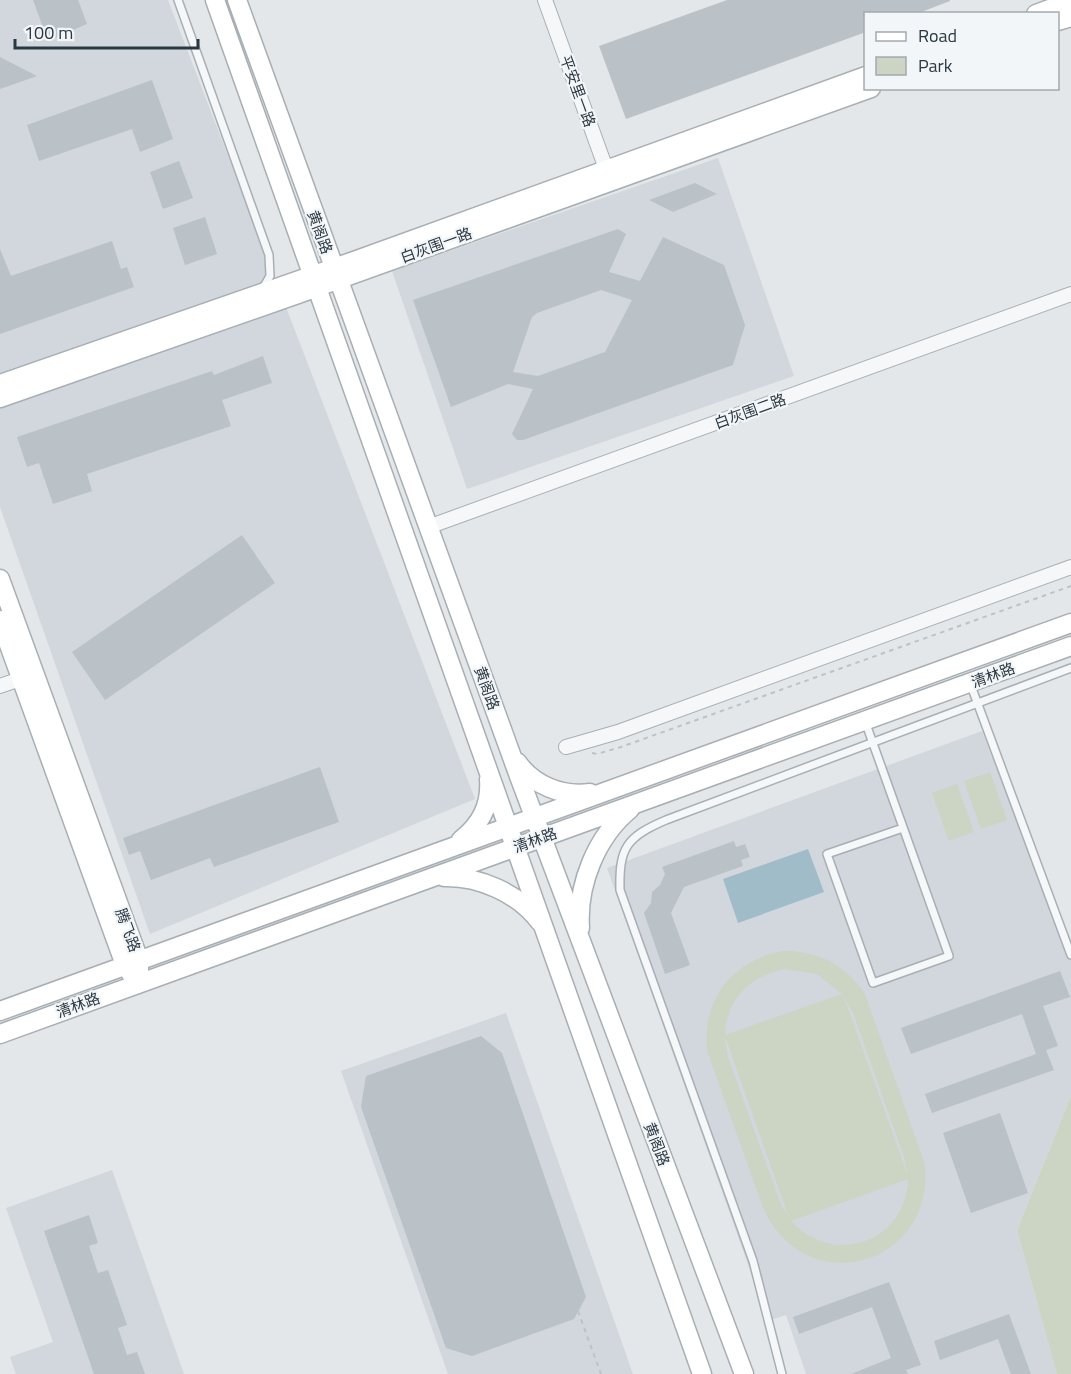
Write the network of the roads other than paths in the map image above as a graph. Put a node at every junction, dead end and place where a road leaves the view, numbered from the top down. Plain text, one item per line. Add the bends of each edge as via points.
1 (178, 0) edge
2 (215, 0) edge
3 (237, 0) edge
4 (544, 0) edge
5 (1071, 1) edge
6 (1055, 12) edge
7 (864, 76) edge
8 (865, 90) edge
9 (609, 176) junction
10 (335, 274) junction
11 (314, 281) junction
12 (1071, 294) edge
13 (257, 295) junction
14 (0, 384) edge
15 (0, 398) edge
16 (428, 527) junction
17 (1071, 567) edge
18 (0, 579) edge
19 (0, 620) edge
20 (1071, 623) edge
21 (1071, 646) edge
22 (1071, 668) edge
23 (28, 676) junction
24 (970, 683) junction
25 (0, 686) edge
26 (977, 703) junction
27 (865, 721) junction
28 (873, 742) junction
29 (566, 747) road end
30 (728, 747) junction
31 (511, 753) junction
32 (487, 762) junction
33 (735, 768) junction
34 (605, 792) junction
35 (636, 804) junction
36 (535, 817) junction
37 (509, 826) junction
38 (903, 828) junction
39 (542, 837) junction
40 (517, 847) junction
41 (444, 850) junction
42 (430, 878) junction
43 (547, 934) junction
44 (581, 940) junction
45 (1071, 955) edge
46 (132, 963) junction
47 (139, 983) junction
48 (0, 1011) edge
49 (0, 1034) edge
50 (702, 1374) edge
51 (744, 1374) edge
52 (782, 1374) edge

1 - 13 lane via 269,255 270,276
2 - 11 main road, 黄阁路
3 - 10 main road, 黄阁路
4 - 9 street, 平安里一路
5 - 6 main road
7 - 9 main road, 白灰围一路
8 - 9 main road, 白灰围一路
9 - 10 main road, 白灰围一路
10 - 11 main road, 白灰围一路
10 - 16 main road, 黄阁路
11 - 13 main road, 白灰围一路
11 - 15 main road, 白灰围一路
11 - 32 main road, 黄阁路
12 - 16 street, 白灰围二路
13 - 14 main road, 白灰围一路
16 - 31 main road, 黄阁路
17 - 29 street via 629,728
18 - 23 main road, 腾飞路
19 - 23 main road, 腾飞路
20 - 30 main road, 清林路
21 - 24 main road, 清林路
22 - 26 lane
23 - 25 street
23 - 46 main road, 腾飞路
24 - 26 lane
24 - 27 main road, 清林路
26 - 28 lane
26 - 45 lane
27 - 28 lane
27 - 33 main road, 清林路
28 - 38 lane
28 - 52 lane via 648,827 628,843 619,862 620,890 753,1261
30 - 33 main road
30 - 34 main road, 清林路
31 - 34 main road via 520,767 548,788 585,794
31 - 36 main road, 黄阁路
32 - 37 main road, 黄阁路
32 - 41 main road via 489,798 484,814 475,828
33 - 35 main road, 清林路
34 - 36 main road, 清林路
35 - 39 main road, 清林路
35 - 44 main road via 608,832 591,863 581,897
36 - 37 main road, 清林路
36 - 39 main road, 黄阁路
37 - 40 main road, 黄阁路
37 - 41 main road, 清林路
38 - 38 lane via 949,956 873,983 827,854
39 - 40 main road, 清林路
39 - 44 main road, 黄阁路
40 - 42 main road, 清林路
40 - 43 main road, 黄阁路
41 - 46 main road, 清林路
42 - 43 main road via 462,877 494,887 525,907
42 - 47 main road, 清林路
43 - 50 main road, 黄阁路
44 - 51 main road, 黄阁路
46 - 47 main road, 腾飞路
46 - 48 main road, 清林路
47 - 49 main road, 清林路

